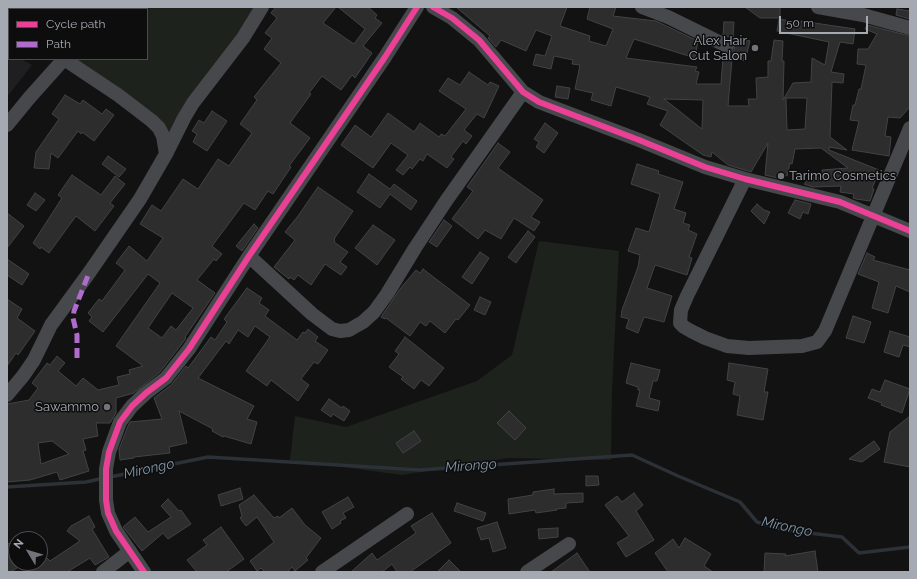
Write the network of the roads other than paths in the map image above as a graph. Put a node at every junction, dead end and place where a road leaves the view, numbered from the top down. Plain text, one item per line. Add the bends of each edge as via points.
1 (262, 7) edge
2 (417, 7) edge
3 (433, 7) edge
4 (642, 7) edge
5 (818, 7) edge
6 (910, 28) edge
7 (727, 46) dead end
8 (63, 60) edge
9 (66, 60) edge
10 (523, 92) junction
11 (7, 125) edge
12 (910, 128) edge
13 (166, 154) junction
14 (745, 179) junction
15 (872, 215) junction
16 (910, 231) edge
17 (249, 256) junction
18 (7, 395) edge
19 (407, 514) dead end
20 (568, 544) dead end
21 (130, 551) junction
22 (103, 572) edge
23 (144, 572) edge
24 (322, 572) edge
25 (527, 572) edge

1 - 13 street via 236,48 184,118
2 - 17 street
3 - 10 street via 452,18 479,40
4 - 7 street
5 - 6 street via 863,15
8 - 11 street
9 - 13 street via 152,121 163,136
10 - 14 street via 559,110 705,167
10 - 17 street via 446,201 387,294 363,322 349,330 332,329
12 - 15 street
13 - 18 street via 140,199 51,325 34,360
14 - 15 street via 840,202
14 - 15 street via 686,296 680,316 684,328 727,346 802,346 817,342 825,331
15 - 16 street
17 - 21 street via 177,364 166,378 132,406 120,422 106,469 108,513 116,531
19 - 24 street
20 - 25 street
21 - 22 street
21 - 23 street

